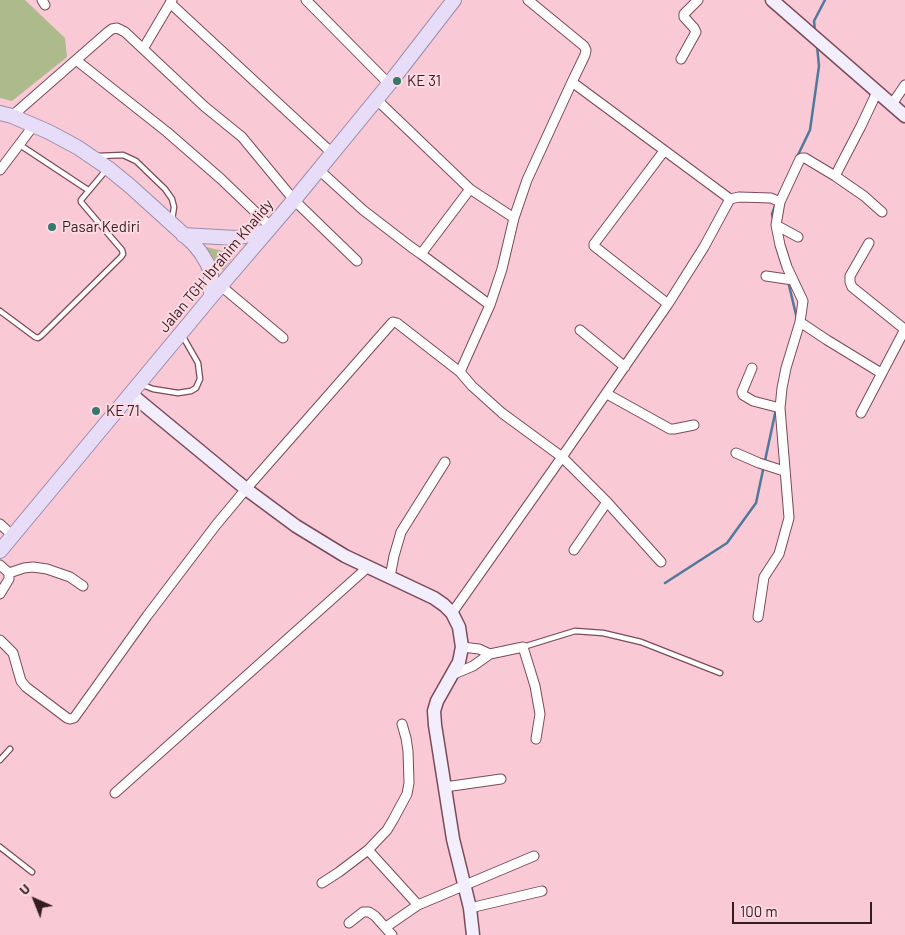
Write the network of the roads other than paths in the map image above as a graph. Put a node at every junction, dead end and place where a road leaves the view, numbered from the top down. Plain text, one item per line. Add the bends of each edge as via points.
1 (306, 0) edge
2 (454, 0) edge
3 (528, 0) edge
4 (698, 0) edge
5 (772, 0) edge
6 (171, 1) edge
7 (143, 49) junction
8 (681, 59) dead end
9 (76, 60) junction
10 (572, 82) junction
11 (389, 84) junction
12 (905, 85) edge
13 (877, 92) junction
14 (376, 99) junction
15 (892, 104) junction
16 (6, 115) edge
17 (905, 116) edge
18 (34, 125) junction
19 (20, 145) junction
20 (664, 151) junction
21 (332, 152) junction
22 (92, 157) junction
23 (108, 168) junction
24 (318, 169) junction
25 (0, 170) edge
26 (835, 176) junction
27 (470, 189) junction
28 (88, 190) junction
29 (730, 199) junction
30 (294, 200) junction
31 (776, 200) junction
32 (882, 212) dead end
33 (514, 218) junction
34 (171, 224) junction
35 (776, 225) junction
36 (268, 229) junction
37 (183, 235) junction
38 (798, 237) dead end
39 (869, 243) dead end
40 (422, 254) junction
41 (357, 261) dead end
42 (766, 276) dead end
43 (787, 279) junction
44 (220, 286) junction
45 (211, 297) junction
46 (668, 304) junction
47 (490, 305) junction
48 (0, 311) edge
49 (800, 322) junction
50 (580, 330) dead end
51 (181, 334) junction
52 (283, 338) dead end
53 (625, 367) junction
54 (752, 368) dead end
55 (460, 372) junction
56 (881, 373) junction
57 (135, 389) junction
58 (607, 394) junction
59 (776, 407) junction
60 (861, 413) dead end
61 (694, 425) dead end
62 (736, 453) dead end
63 (562, 457) junction
64 (445, 462) dead end
65 (784, 471) junction
66 (246, 489) junction
67 (607, 502) junction
68 (0, 524) edge
69 (12, 536) junction
70 (574, 550) dead end
71 (0, 551) edge
72 (661, 562) dead end
73 (0, 565) edge
74 (368, 567) junction
75 (9, 573) junction
76 (390, 577) junction
77 (83, 586) dead end
78 (0, 594) edge
79 (452, 613) junction
80 (758, 617) dead end
81 (0, 640) edge
82 (462, 644) junction
83 (523, 647) junction
84 (490, 654) junction
85 (720, 673) dead end
86 (454, 674) junction
87 (402, 724) dead end
88 (536, 739) dead end
89 (10, 749) dead end
90 (0, 760) edge
91 (501, 779) dead end
92 (445, 787) junction
93 (115, 793) dead end
94 (0, 847) edge
95 (368, 850) junction
96 (534, 856) dead end
97 (32, 872) dead end
98 (322, 884) dead end
99 (464, 885) junction
100 (542, 891) dead end
101 (418, 905) junction
102 (470, 908) junction
103 (349, 923) dead end
104 (386, 927) junction
105 (392, 935) edge
106 (473, 935) edge

1 - 11 street
2 - 11 main road, Jalan TGH Ibrahim Khalidy
3 - 10 street via 584,46 585,55
4 - 8 street via 684,14 696,32
5 - 13 street
6 - 7 street
6 - 21 street
7 - 9 street via 117,28
7 - 30 street via 242,137
9 - 16 street
9 - 36 street via 221,179
10 - 20 street
10 - 33 street
11 - 14 main road, Jalan TGH Ibrahim Khalidy
12 - 15 street
13 - 15 street
13 - 26 street
14 - 21 main road, Jalan TGH Ibrahim Khalidy
14 - 27 street
15 - 17 street
16 - 18 main road
18 - 19 street
18 - 22 main road
19 - 25 street
19 - 28 lane
20 - 29 street
20 - 46 street via 594,246
21 - 24 main road, Jalan TGH Ibrahim Khalidy
22 - 23 main road
22 - 34 lane via 123,155 136,161 172,199
23 - 28 lane
23 - 34 main road
24 - 30 main road, Jalan TGH Ibrahim Khalidy
24 - 40 street via 363,210
26 - 31 street via 802,158
26 - 32 street
27 - 33 street
27 - 40 street
28 - 48 lane via 81,202 122,250 121,257 38,338
29 - 31 street
29 - 46 street
30 - 36 main road, Jalan TGH Ibrahim Khalidy
30 - 41 street
31 - 35 street
33 - 47 street
34 - 37 main road
35 - 38 street
35 - 43 street
36 - 37 main road via 236,238
36 - 44 main road, Jalan TGH Ibrahim Khalidy
37 - 45 main road via 208,262
39 - 56 street via 850,276 850,282 904,331
40 - 47 street
42 - 43 street
43 - 49 street via 803,301
44 - 45 main road, Jalan TGH Ibrahim Khalidy
44 - 52 street
45 - 51 main road, Jalan TGH Ibrahim Khalidy
46 - 53 street
47 - 55 street
49 - 56 street
49 - 59 street
50 - 53 street
51 - 57 main road, Jalan TGH Ibrahim Khalidy
51 - 57 lane via 198,363 200,379 196,388 178,393
53 - 58 street
54 - 59 street via 743,395
55 - 63 street via 502,413
55 - 66 street via 393,322
56 - 60 street
57 - 66 street
57 - 69 main road, Jalan TGH Ibrahim Khalidy
58 - 61 street via 670,429
58 - 63 street
59 - 65 street
62 - 65 street
63 - 67 street
63 - 79 street
64 - 76 street via 401,532
65 - 80 street via 789,518 779,554 764,576
66 - 74 street via 296,526
66 - 81 street via 147,616 74,718 68,718 26,687 21,681 13,652
67 - 70 street
67 - 72 street
68 - 69 street
69 - 71 main road, Jalan TGH Ibrahim Khalidy
73 - 75 street
74 - 76 street
74 - 93 street
75 - 77 street via 33,567 47,569 64,574
75 - 78 street
76 - 79 street via 434,598
79 - 82 street
82 - 84 street
82 - 86 street
83 - 84 street
83 - 85 lane via 575,631 603,633 641,642
83 - 88 street via 540,714
84 - 86 street
86 - 92 street via 434,711
87 - 95 street via 408,752 407,794 394,820
89 - 90 lane
91 - 92 street
92 - 99 street
94 - 97 lane
95 - 98 street
95 - 101 street
96 - 99 street
99 - 101 street
99 - 102 street
100 - 102 street
101 - 104 street
102 - 106 street
103 - 104 street via 363,912 369,912
104 - 105 street

